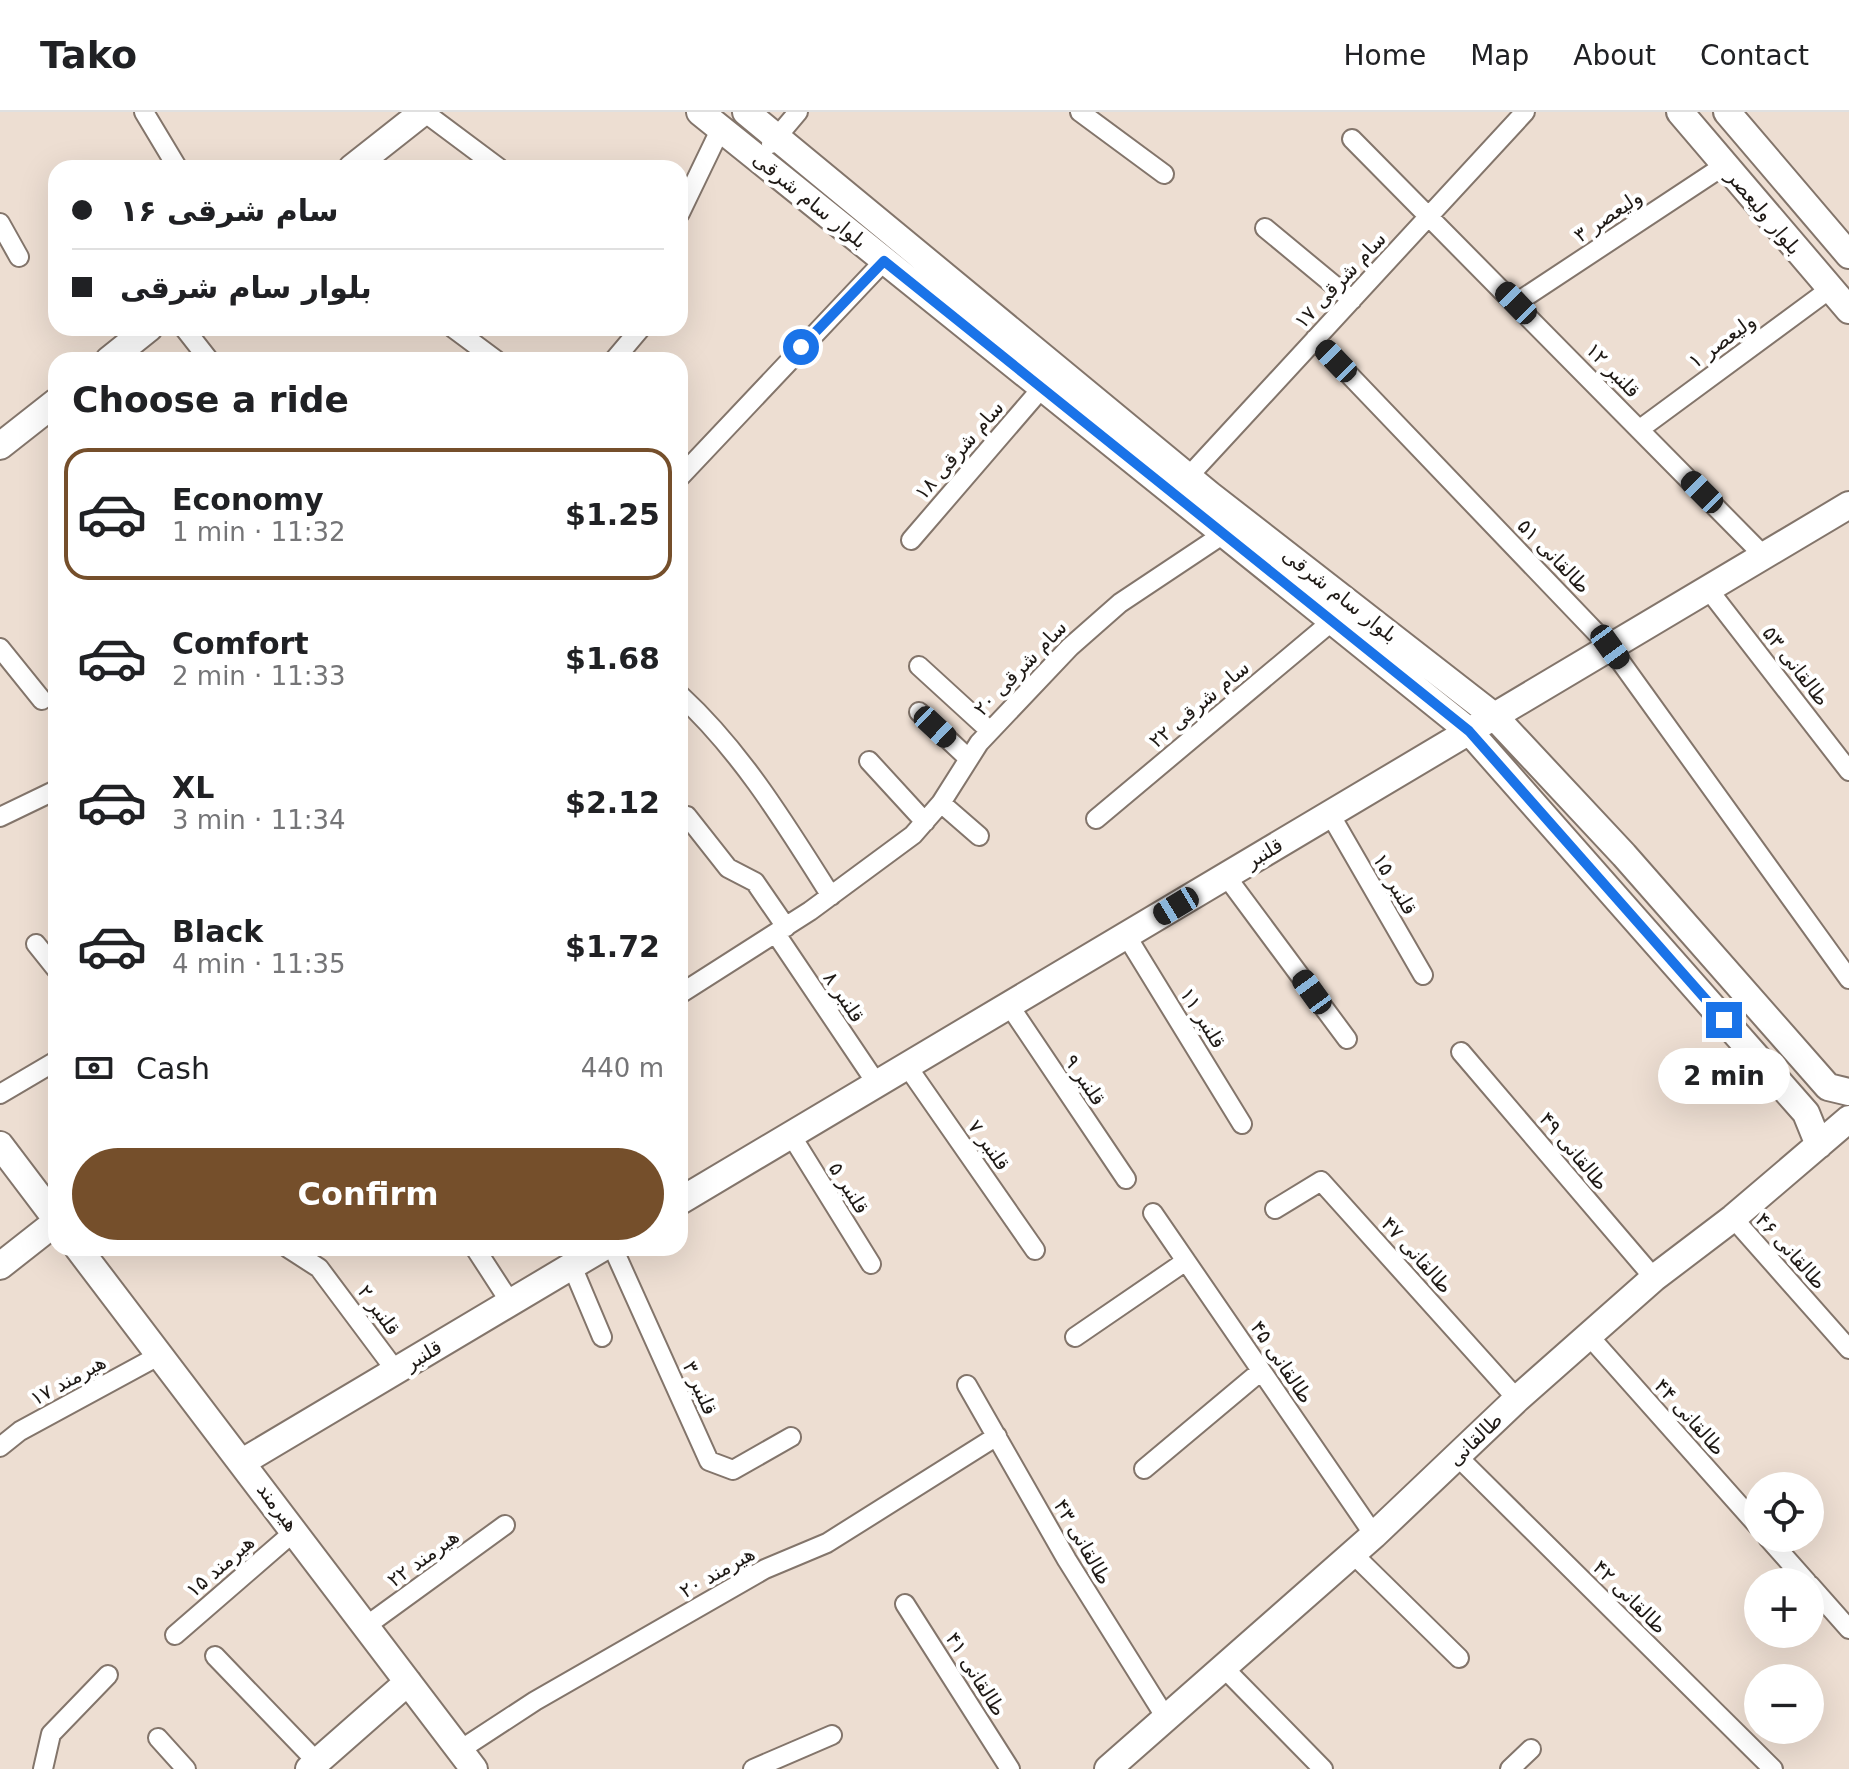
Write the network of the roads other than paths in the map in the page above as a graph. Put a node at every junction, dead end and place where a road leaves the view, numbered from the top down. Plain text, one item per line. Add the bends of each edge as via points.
1 (144, 112) edge
2 (424, 112) edge
3 (746, 112) edge
4 (798, 112) edge
5 (1080, 112) edge
6 (1525, 112) edge
7 (1680, 112) edge
8 (1727, 112) edge
9 (710, 120) edge
10 (777, 138) junction
11 (1352, 139) dead end
12 (759, 158) junction
13 (173, 160) edge
14 (362, 160) edge
15 (488, 160) edge
16 (1725, 165) junction
17 (1164, 174) dead end
18 (688, 188) edge
19 (1430, 215) junction
20 (0, 223) edge
21 (1265, 228) dead end
22 (1849, 255) edge
23 (19, 257) dead end
24 (884, 261) junction
25 (1830, 289) junction
26 (1352, 300) junction
27 (1516, 303) junction
28 (1849, 310) edge
29 (139, 336) edge
30 (190, 336) edge
31 (464, 336) edge
32 (634, 336) edge
33 (1315, 339) junction
34 (119, 352) edge
35 (203, 352) edge
36 (485, 352) edge
37 (621, 352) edge
38 (1041, 389) junction
39 (48, 408) edge
40 (1640, 429) junction
41 (0, 446) edge
42 (688, 469) edge
43 (1188, 477) junction
44 (1849, 505) edge
45 (1222, 535) junction
46 (911, 540) dead end
47 (1764, 556) junction
48 (1708, 589) junction
49 (1330, 623) junction
50 (1610, 647) junction
51 (0, 648) edge
52 (919, 666) dead end
53 (42, 700) dead end
54 (688, 702) edge
55 (919, 712) dead end
56 (1494, 716) junction
57 (989, 730) junction
58 (1469, 731) junction
59 (968, 758) junction
60 (869, 761) dead end
61 (1849, 771) edge
62 (48, 794) edge
63 (941, 803) junction
64 (1330, 814) junction
65 (0, 817) edge
66 (688, 817) edge
67 (1096, 819) dead end
68 (925, 822) junction
69 (979, 836) dead end
70 (1226, 876) junction
71 (831, 896) junction
72 (781, 930) junction
73 (1126, 935) junction
74 (36, 944) dead end
75 (48, 959) edge
76 (1423, 975) dead end
77 (1849, 979) edge
78 (688, 989) edge
79 (1009, 1005) junction
80 (1347, 1039) dead end
81 (1461, 1052) dead end
82 (48, 1066) edge
83 (907, 1066) junction
84 (877, 1084) junction
85 (1849, 1092) edge
86 (0, 1094) edge
87 (1849, 1119) edge
88 (1242, 1124) dead end
89 (791, 1135) junction
90 (0, 1145) edge
91 (1819, 1145) junction
92 (1126, 1179) dead end
93 (688, 1196) edge
94 (1275, 1209) dead end
95 (48, 1210) edge
96 (1153, 1213) dead end
97 (1733, 1218) junction
98 (48, 1227) edge
99 (1035, 1250) dead end
100 (84, 1256) edge
101 (300, 1256) edge
102 (480, 1256) edge
103 (589, 1256) edge
104 (617, 1256) edge
105 (1186, 1261) junction
106 (871, 1264) dead end
107 (0, 1266) edge
108 (572, 1266) junction
109 (1654, 1278) junction
110 (510, 1302) junction
111 (1589, 1336) junction
112 (602, 1337) dead end
113 (1075, 1337) dead end
114 (1849, 1349) edge
115 (160, 1355) junction
116 (396, 1371) junction
117 (1261, 1371) junction
118 (967, 1385) dead end
119 (1517, 1399) junction
120 (997, 1436) junction
121 (791, 1437) dead end
122 (0, 1447) edge
123 (1457, 1456) junction
124 (244, 1461) junction
125 (1144, 1469) dead end
126 (1744, 1510) edge
127 (505, 1525) dead end
128 (295, 1531) junction
129 (1374, 1535) junction
130 (1780, 1552) edge
131 (1353, 1554) junction
132 (1795, 1568) edge
133 (1824, 1601) edge
134 (905, 1604) dead end
135 (366, 1626) junction
136 (1849, 1629) edge
137 (175, 1635) dead end
138 (215, 1656) dead end
139 (1459, 1658) dead end
140 (1224, 1668) junction
141 (108, 1675) dead end
142 (408, 1682) junction
143 (1166, 1718) junction
144 (832, 1735) dead end
145 (158, 1738) dead end
146 (1531, 1749) dead end
147 (467, 1760) edge
148 (313, 1766) edge
149 (43, 1769) edge
150 (186, 1769) edge
151 (753, 1769) edge
152 (1010, 1769) edge
153 (1108, 1769) edge
154 (1323, 1769) edge
155 (1510, 1769) edge
156 (1773, 1769) edge

1 - 13 street
2 - 14 street
2 - 15 street
3 - 10 street, بلوار سام شرقی
4 - 10 street
5 - 17 street
6 - 19 street, سام شرقی ۱۷
7 - 16 street, بلوار ولیعصر
8 - 22 street, بلوار ولیعصر
9 - 12 street, بلوار سام شرقی
9 - 18 street
10 - 12 street
10 - 43 street, بلوار سام شرقی
11 - 19 street, قلنبر ۱۲
12 - 24 street, بلوار سام شرقی
16 - 25 street, بلوار ولیعصر
16 - 27 street, ولیعصر ۳
19 - 26 street, سام شرقی ۱۷
19 - 27 street, قلنبر ۱۲
20 - 23 street
21 - 26 street
24 - 38 street, بلوار سام شرقی
24 - 42 street
25 - 28 street, بلوار ولیعصر
25 - 40 street, ولیعصر ۱
26 - 33 street, سام شرقی ۱۷
27 - 40 street, قلنبر ۱۲
29 - 34 street
30 - 35 street
31 - 36 street
32 - 37 street
33 - 43 street, سام شرقی ۱۷
33 - 50 street, طالقانی ۵۱
38 - 45 street, بلوار سام شرقی
38 - 46 street, سام شرقی ۱۸
39 - 41 street
40 - 47 street, قلنبر ۱۲
43 - 56 street, بلوار سام شرقی
44 - 47 street, قلنبر
45 - 49 street, بلوار سام شرقی
45 - 57 street, سام شرقی ۲۰ via 1096,622
47 - 48 street, قلنبر
48 - 50 street, قلنبر
48 - 61 street, طالقانی ۵۳
49 - 58 street, بلوار سام شرقی
49 - 67 street, سام شرقی ۲۲
50 - 56 street, قلنبر
50 - 77 street, طالقانی ۵۱
51 - 53 street
52 - 57 street
54 - 71 street via 771,802
55 - 59 street
56 - 58 street, قلنبر
56 - 85 street, بلوار سام شرقی via 1828,1087
57 - 59 street, سام شرقی ۲۰
58 - 64 street, قلنبر
58 - 91 street, بلوار سام شرقی via 1806,1113
59 - 63 street, سام شرقی ۲۰
60 - 68 street
62 - 65 street
63 - 68 street, سام شرقی ۲۰
63 - 69 street
64 - 70 street, قلنبر
64 - 76 street, قلنبر ۱۵
66 - 72 street, قلنبر ۸ via 728,868 755,882
68 - 71 street, سام شرقی ۲۰
70 - 73 street, قلنبر
70 - 80 street
71 - 72 street, سام شرقی ۲۰
72 - 78 street, سام شرقی ۲۰
72 - 84 street, قلنبر ۸
73 - 79 street, قلنبر
73 - 88 street, قلنبر ۱۱
74 - 75 street
79 - 83 street, قلنبر
79 - 92 street, قلنبر ۹
81 - 109 street, طالقانی ۴۹
82 - 86 street
83 - 84 street, قلنبر
83 - 99 street, قلنبر ۷
84 - 89 street, قلنبر
87 - 91 street, طالقانی
89 - 93 street, قلنبر
89 - 106 street, قلنبر ۵
90 - 95 street
91 - 97 street, طالقانی
94 - 119 street, طالقانی ۴۷ via 1321,1181
96 - 105 street, طالقانی ۴۵
97 - 109 street, طالقانی
97 - 114 street, طالقانی ۴۶
98 - 107 street
100 - 115 street, هیرمند
101 - 116 street, قلنبر ۲ via 319,1268
102 - 110 street
103 - 108 street, قلنبر
104 - 121 street, قلنبر ۳ via 709,1461 733,1470
105 - 113 street
105 - 117 street, طالقانی ۴۵
108 - 110 street, قلنبر
108 - 112 street
109 - 111 street, طالقانی
110 - 116 street, قلنبر
111 - 119 street, طالقانی
111 - 126 street, طالقانی ۴۴
115 - 122 street, هیرمند ۱۷
115 - 124 street, هیرمند
116 - 124 street, قلنبر
117 - 125 street
117 - 129 street, طالقانی ۴۵
118 - 120 street, طالقانی ۴۳
119 - 123 street, طالقانی
120 - 143 street, طالقانی ۴۳
120 - 147 street, هیرمند ۲۰ via 827,1543 765,1569 535,1701
123 - 129 street, طالقانی
123 - 156 street, طالقانی ۴۲
124 - 128 street, هیرمند
127 - 135 street, هیرمند ۲۲
128 - 135 street, هیرمند
128 - 137 street, هیرمند ۱۵
129 - 131 street, طالقانی
130 - 132 street
131 - 139 street
131 - 140 street, طالقانی
133 - 136 street
134 - 152 street, طالقانی ۴۱
135 - 142 street, هیرمند
138 - 148 street
140 - 143 street, طالقانی
140 - 154 street
141 - 149 street via 51,1734
142 - 147 street, هیرمند
142 - 148 street
143 - 153 street, طالقانی
144 - 151 street
145 - 150 street
146 - 155 street

